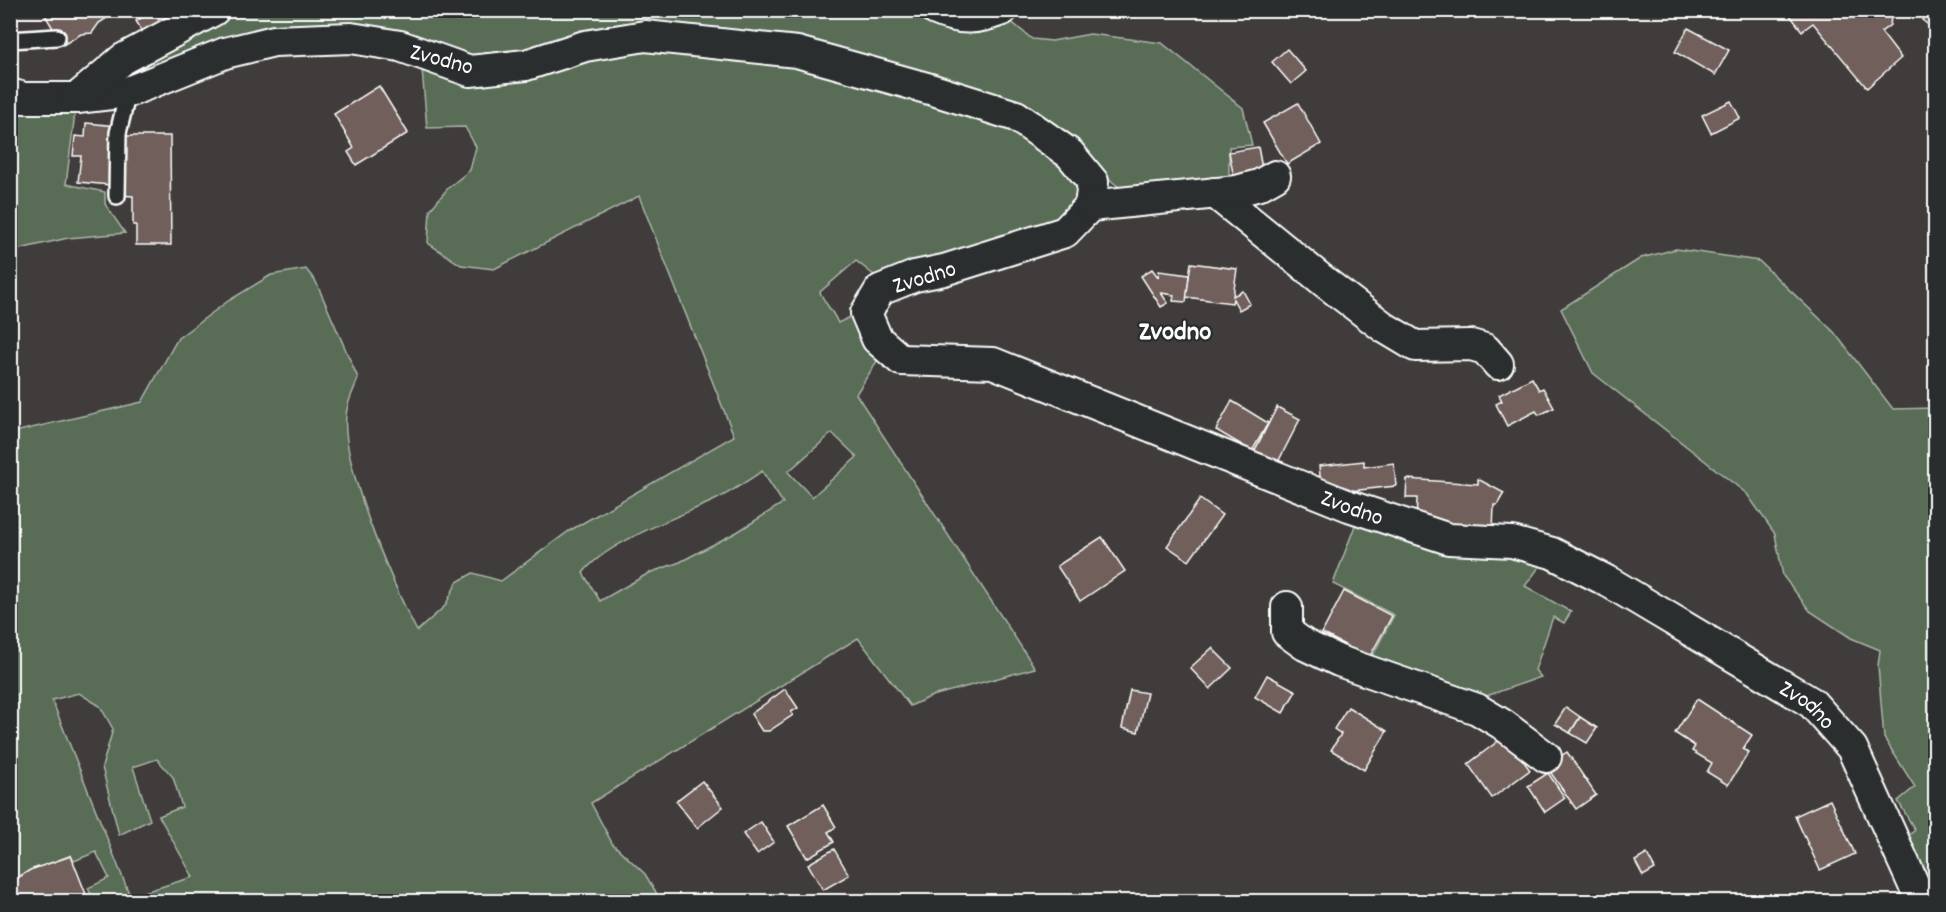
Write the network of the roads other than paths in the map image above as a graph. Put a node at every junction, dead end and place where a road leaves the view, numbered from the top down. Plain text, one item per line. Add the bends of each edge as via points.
1 (214, 10) edge
2 (936, 10) edge
3 (1002, 10) edge
4 (57, 37) dead end
5 (10, 40) edge
6 (128, 92) junction
7 (10, 94) edge
8 (77, 98) junction
9 (1275, 176) dead end
10 (1215, 194) junction
11 (117, 196) dead end
12 (1090, 206) junction
13 (1498, 364) dead end
14 (1287, 607) dead end
15 (1546, 757) dead end
16 (1924, 902) edge

1 - 8 street via 123,59
2 - 3 street via 961,19 978,19
4 - 5 lane
6 - 8 street, Zvodno
6 - 11 lane via 118,133
6 - 12 street, Zvodno via 225,53 274,41 351,38 400,46 470,70 526,65 585,46 645,36 797,52 1016,116 1070,154 1093,182
7 - 8 street, Zvodno via 24,99
9 - 10 street via 1259,185
10 - 12 street
10 - 13 street via 1351,302 1415,346 1471,345 1485,349
12 - 16 street, Zvodno via 1065,232 880,290 866,313 877,339 901,360 993,363 1349,506 1449,539 1512,542 1552,553 1609,582 1812,703 1852,748
14 - 15 street via 1287,632 1305,645 1349,665 1477,709

